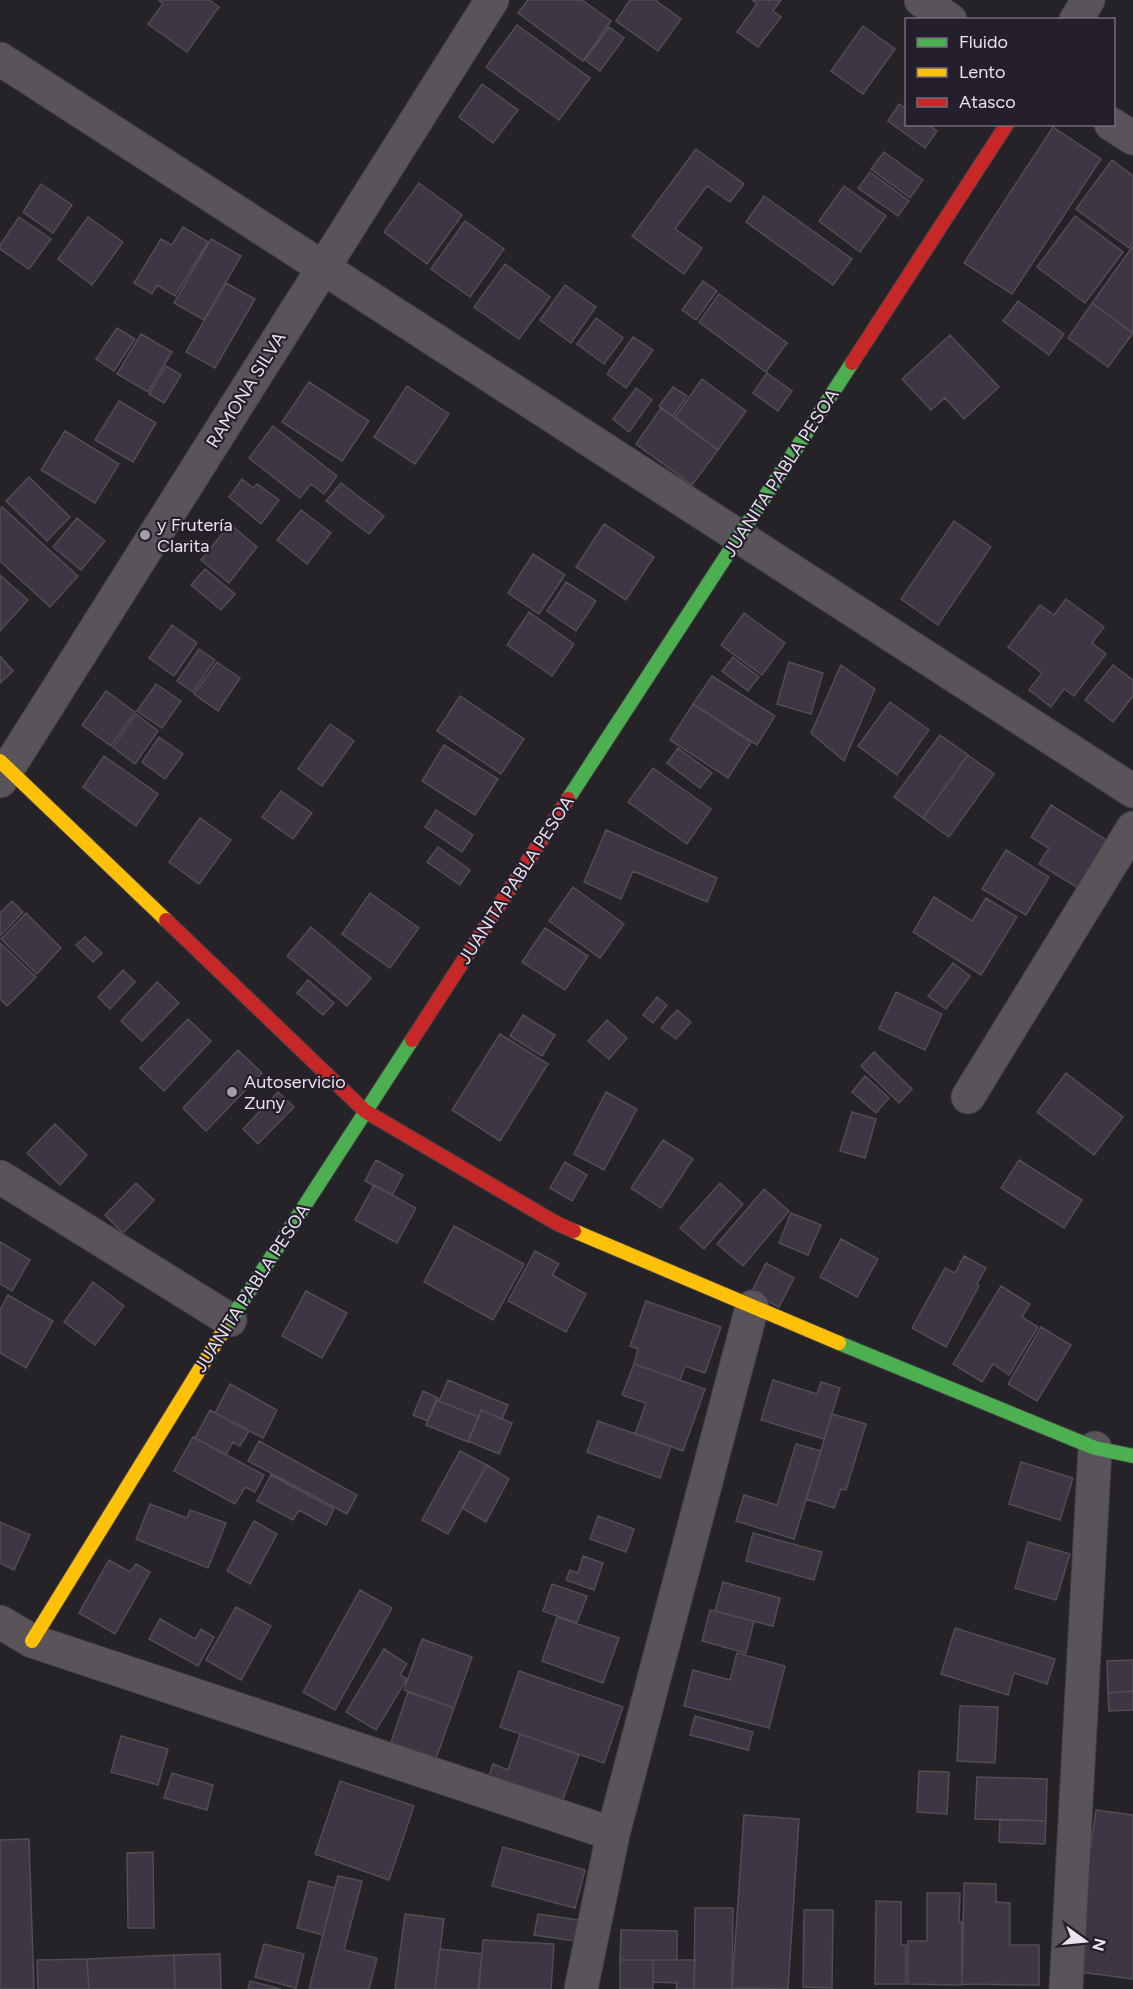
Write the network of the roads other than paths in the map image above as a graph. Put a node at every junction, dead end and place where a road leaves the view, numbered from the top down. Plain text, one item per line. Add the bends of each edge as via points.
1 (492, 0) edge
2 (921, 0) edge
3 (1088, 0) edge
4 (947, 18) edge
5 (1077, 18) edge
6 (0, 59) edge
7 (1006, 126) edge
8 (1114, 126) edge
9 (1133, 138) edge
10 (323, 268) junction
11 (739, 537) junction
12 (3, 770) edge
13 (1133, 791) edge
14 (1133, 828) edge
15 (968, 1097) dead end
16 (365, 1111) junction
17 (0, 1177) edge
18 (752, 1307) junction
19 (230, 1320) junction
20 (1095, 1448) junction
21 (1133, 1456) edge
22 (0, 1622) edge
23 (33, 1641) junction
24 (613, 1834) junction
25 (581, 1989) edge
26 (1066, 1989) edge

1 - 10 street, RAMONA SILVA
2 - 4 street
3 - 5 street
6 - 10 street
7 - 11 street, JUANITA PABLA PESOA
8 - 9 street
10 - 11 street
10 - 12 street, RAMONA SILVA
11 - 13 street
11 - 16 street, JUANITA PABLA PESOA
12 - 16 street
14 - 15 street
16 - 18 street via 556,1223
16 - 19 street, JUANITA PABLA PESOA
17 - 19 street
18 - 20 street
18 - 24 street
19 - 23 street, JUANITA PABLA PESOA
20 - 21 street
20 - 26 street
22 - 23 street
23 - 24 street
24 - 25 street

